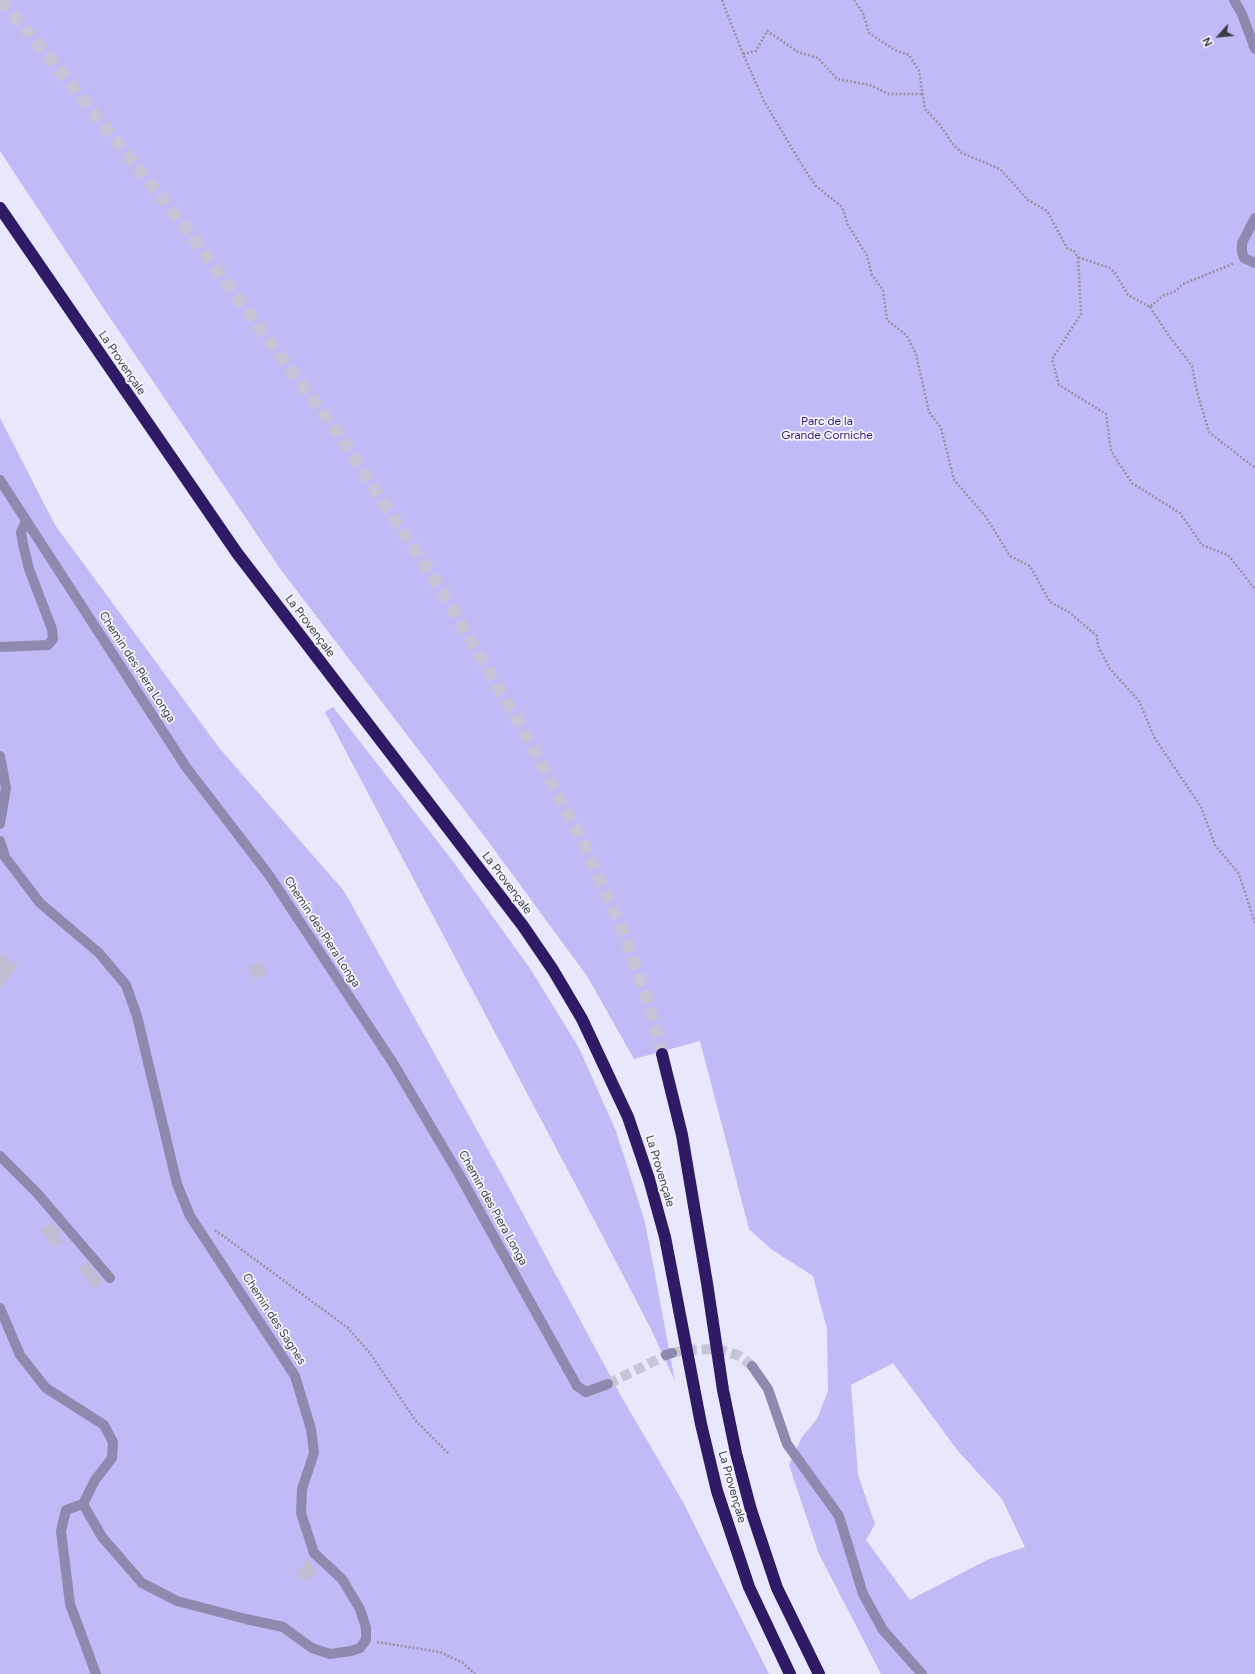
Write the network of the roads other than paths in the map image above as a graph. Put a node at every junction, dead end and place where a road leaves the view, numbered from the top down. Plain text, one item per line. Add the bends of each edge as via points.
1 (1234, 0) edge
2 (1255, 49) edge
3 (0, 208) edge
4 (1255, 218) edge
5 (1255, 263) edge
6 (0, 480) edge
7 (26, 521) junction
8 (0, 647) edge
9 (0, 756) edge
10 (0, 824) edge
11 (0, 841) edge
12 (662, 1054) tunnel mouth
13 (0, 1156) edge
14 (110, 1278) dead end
15 (0, 1308) edge
16 (752, 1366) tunnel mouth
17 (608, 1384) tunnel mouth
18 (82, 1504) junction
19 (96, 1674) edge
20 (790, 1674) edge
21 (819, 1674) edge
22 (922, 1674) edge

1 - 2 street
3 - 20 highway, La Provençale via 237,554 523,926 582,1019 628,1117 649,1179 665,1237 716,1490 749,1587
4 - 5 street via 1242,243 1244,258
6 - 7 street, Chemin des Piera Longa
7 - 8 street via 22,532 23,544 29,569 52,629 53,639 48,645
7 - 17 street, Chemin des Piera Longa via 186,767 269,875 393,1063 460,1176 577,1386 586,1392
9 - 10 street via 6,788
11 - 18 street, Chemin des Sagnes via 5,857 40,903 99,953 126,985 137,1016 177,1184 190,1216 295,1376 311,1429 314,1453 302,1489 301,1513 314,1553 342,1579 360,1609 366,1628 366,1640 360,1648 330,1654 312,1648 283,1627 177,1600 142,1582 102,1537
12 - 21 highway, La Provençale via 682,1135 723,1390 736,1452 751,1510 777,1588
13 - 14 street via 37,1192
15 - 18 street via 20,1355 46,1388 104,1425 113,1442 112,1458 95,1480
16 - 22 street via 768,1389 787,1444 839,1516 863,1594 883,1630
18 - 19 street via 66,1510 61,1531 70,1604

